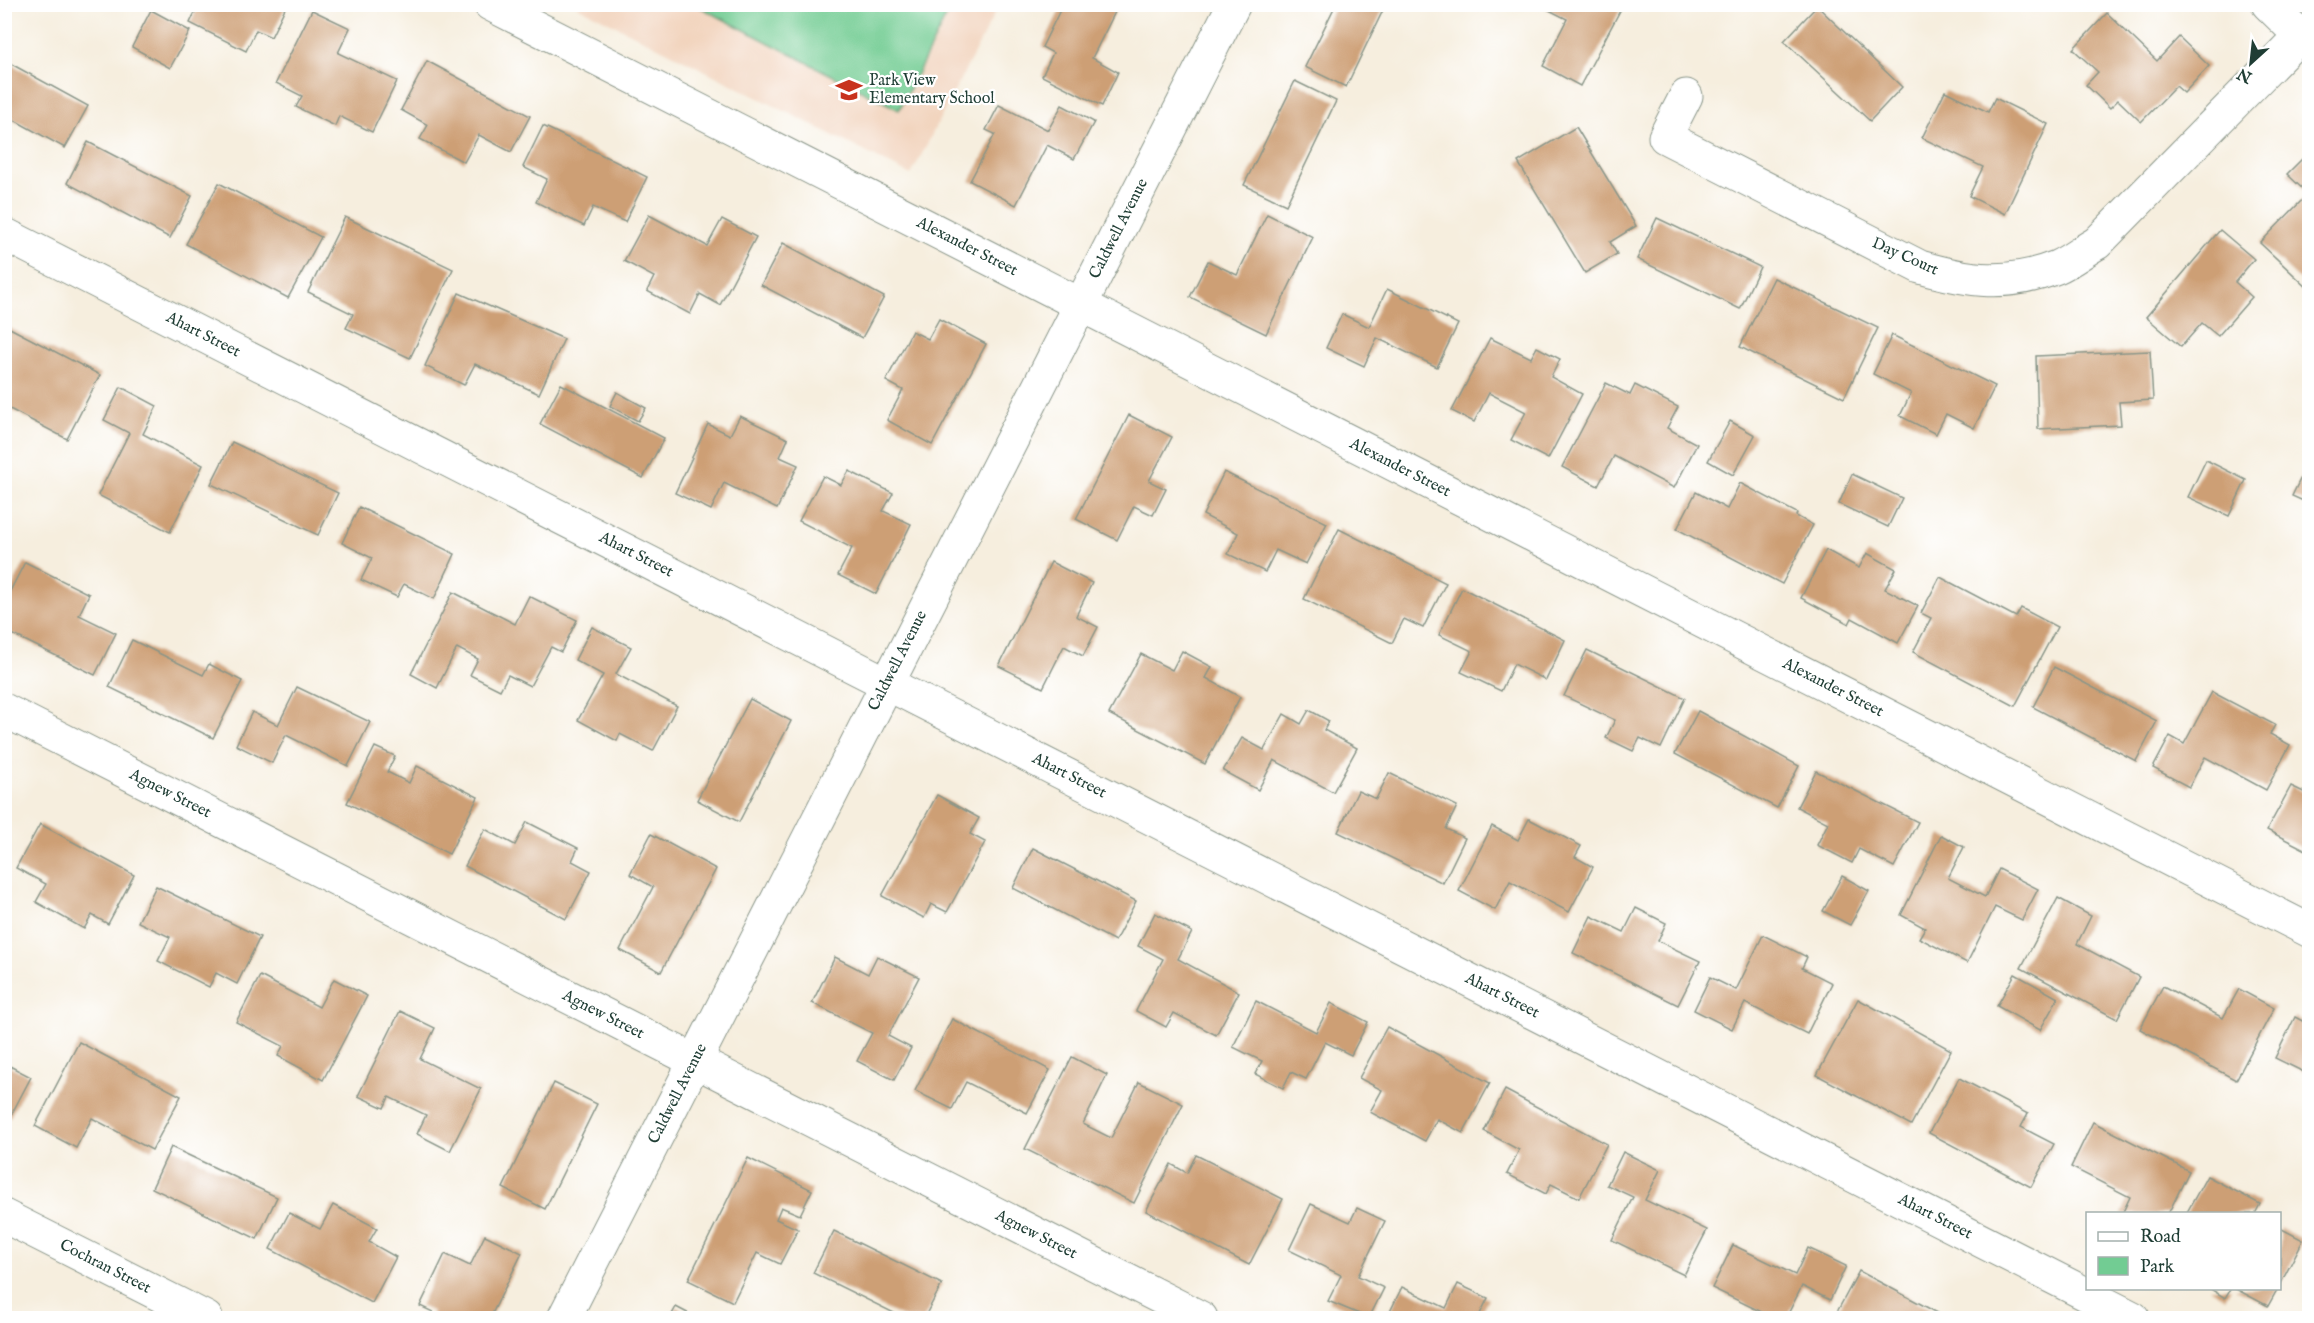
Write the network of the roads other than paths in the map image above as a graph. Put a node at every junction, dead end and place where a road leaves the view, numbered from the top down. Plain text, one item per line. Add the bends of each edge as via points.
1 (490, 4) edge
2 (1234, 4) edge
3 (2268, 4) edge
4 (2305, 41) edge
5 (1686, 96) dead end
6 (4, 234) edge
7 (1080, 305) junction
8 (887, 683) junction
9 (4, 710) edge
10 (2310, 931) edge
11 (695, 1061) junction
12 (4, 1216) edge
13 (206, 1318) edge
14 (564, 1318) edge
15 (1201, 1318) edge
16 (2133, 1318) edge

1 - 7 street, Alexander Street
2 - 7 street, Caldwell Avenue
3 - 4 street
4 - 5 street, Day Court via 2097,243 2057,267 2003,281 1963,279 1920,267 1665,137
6 - 8 street, Ahart Street
7 - 8 street, Caldwell Avenue
7 - 10 street, Alexander Street
8 - 11 street, Caldwell Avenue
8 - 16 street, Ahart Street
9 - 11 street, Agnew Street
11 - 14 street, Caldwell Avenue
11 - 15 street, Agnew Street
12 - 13 street, Cochran Street

